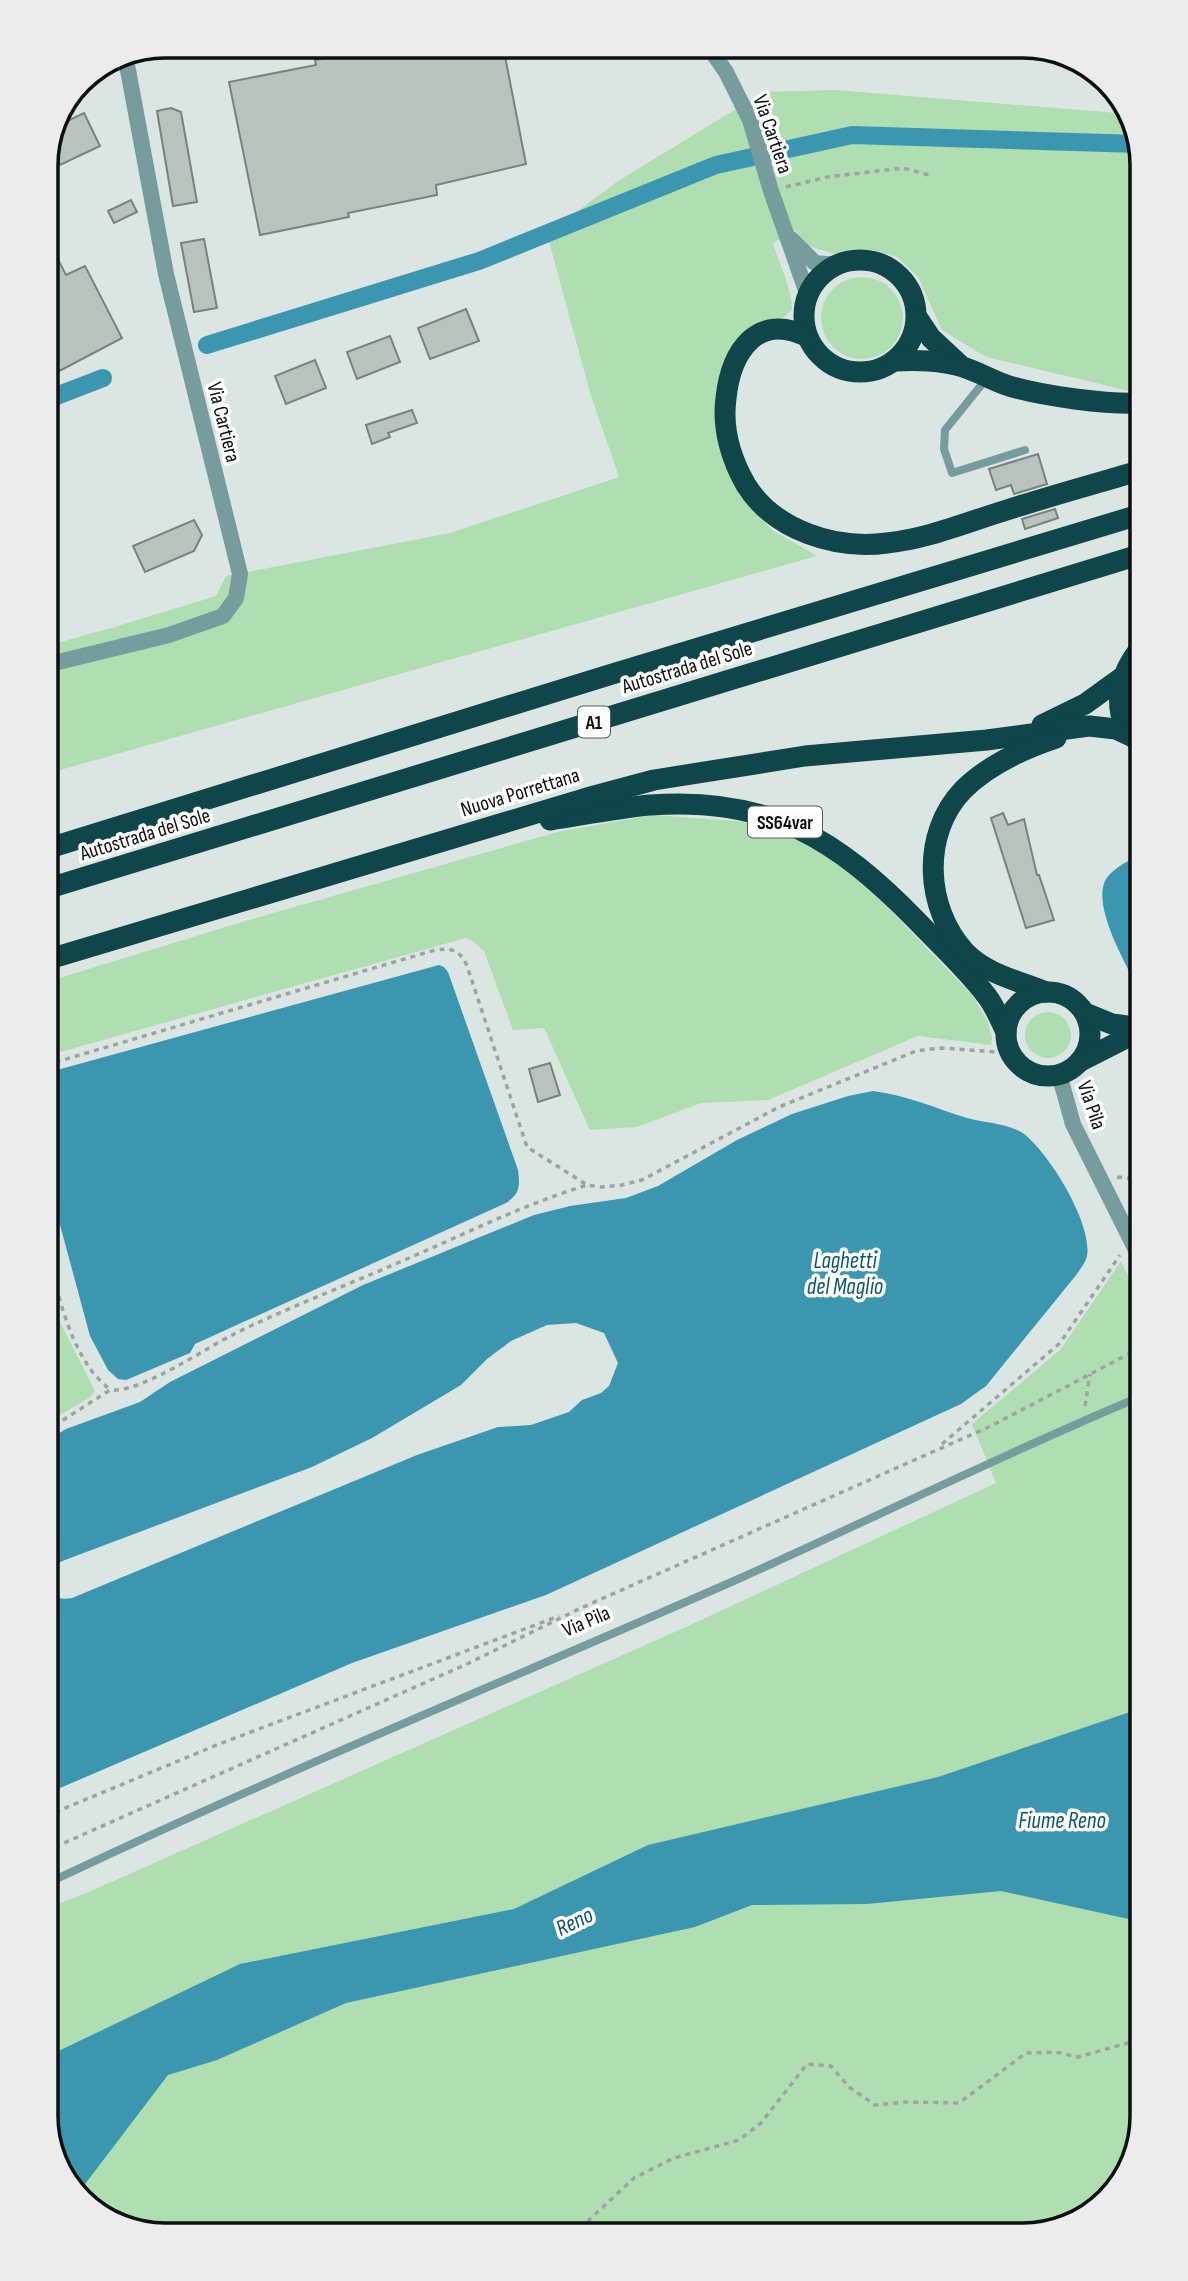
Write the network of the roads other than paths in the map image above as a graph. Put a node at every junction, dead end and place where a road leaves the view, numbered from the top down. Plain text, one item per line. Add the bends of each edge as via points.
1 (716, 58) edge
2 (127, 65) edge
3 (789, 238) junction
4 (837, 265) junction
5 (808, 296) junction
6 (917, 317) junction
7 (808, 337) junction
8 (894, 361) junction
9 (964, 367) junction
10 (987, 378) junction
11 (1130, 404) edge
12 (1026, 450) dead end
13 (1130, 474) edge
14 (1130, 518) edge
15 (1130, 558) edge
16 (1130, 660) edge
17 (58, 662) edge
18 (1121, 678) junction
19 (1089, 726) junction
20 (1130, 730) edge
21 (1022, 734) junction
22 (1130, 737) edge
23 (479, 830) junction
24 (58, 845) edge
25 (58, 885) edge
26 (58, 956) edge
27 (1046, 992) junction
28 (1084, 1013) junction
29 (1130, 1027) edge
30 (1130, 1036) edge
31 (1009, 1043) junction
32 (1079, 1062) junction
33 (1059, 1074) junction
34 (1130, 1236) edge
35 (1130, 1402) edge
36 (58, 1879) edge

1 - 3 street, Via Cartiera via 750,120
2 - 17 street, Via Cartiera via 166,274 240,574 236,598 223,616 169,635
3 - 4 street, Via Cartiera via 815,263
3 - 5 street, Via Cartiera
4 - 5 highway via 816,282
4 - 6 highway via 860,260 894,271 914,300
5 - 7 highway
6 - 8 highway via 914,334
6 - 9 highway via 931,338
7 - 8 highway via 829,363 845,370 862,372
7 - 13 highway via 793,329 772,328 752,338 733,365 724,410 734,458 753,495 799,530 832,541 885,544
8 - 9 highway via 920,359
9 - 10 highway
10 - 11 highway via 1030,392
10 - 12 lane via 945,430 944,449 952,473
14 - 24 highway, Autostrada del Sole / A1
15 - 25 highway, Autostrada del Sole / A1
16 - 18 highway, SS64var
18 - 20 highway via 1118,699
18 - 21 highway, SS64var via 1085,704
19 - 21 highway
19 - 22 highway via 1116,729
19 - 27 highway via 1026,750 979,776 950,808 934,850 935,896 966,953 1004,976
21 - 23 highway, Nuova Porrettana / SS64var via 727,766 654,780
23 - 26 highway, Nuova Porrettana / SS64var
23 - 31 highway, SS64var via 681,804 735,808 785,822 840,851 884,886 982,989
27 - 28 highway via 1068,997
27 - 31 highway via 1023,1000 1009,1020
28 - 29 highway
28 - 32 highway via 1090,1038
30 - 32 highway
31 - 33 highway, SS64var via 1026,1070
32 - 33 highway
33 - 34 street, Via Pila via 1073,1124
35 - 36 lane, Via Pila

